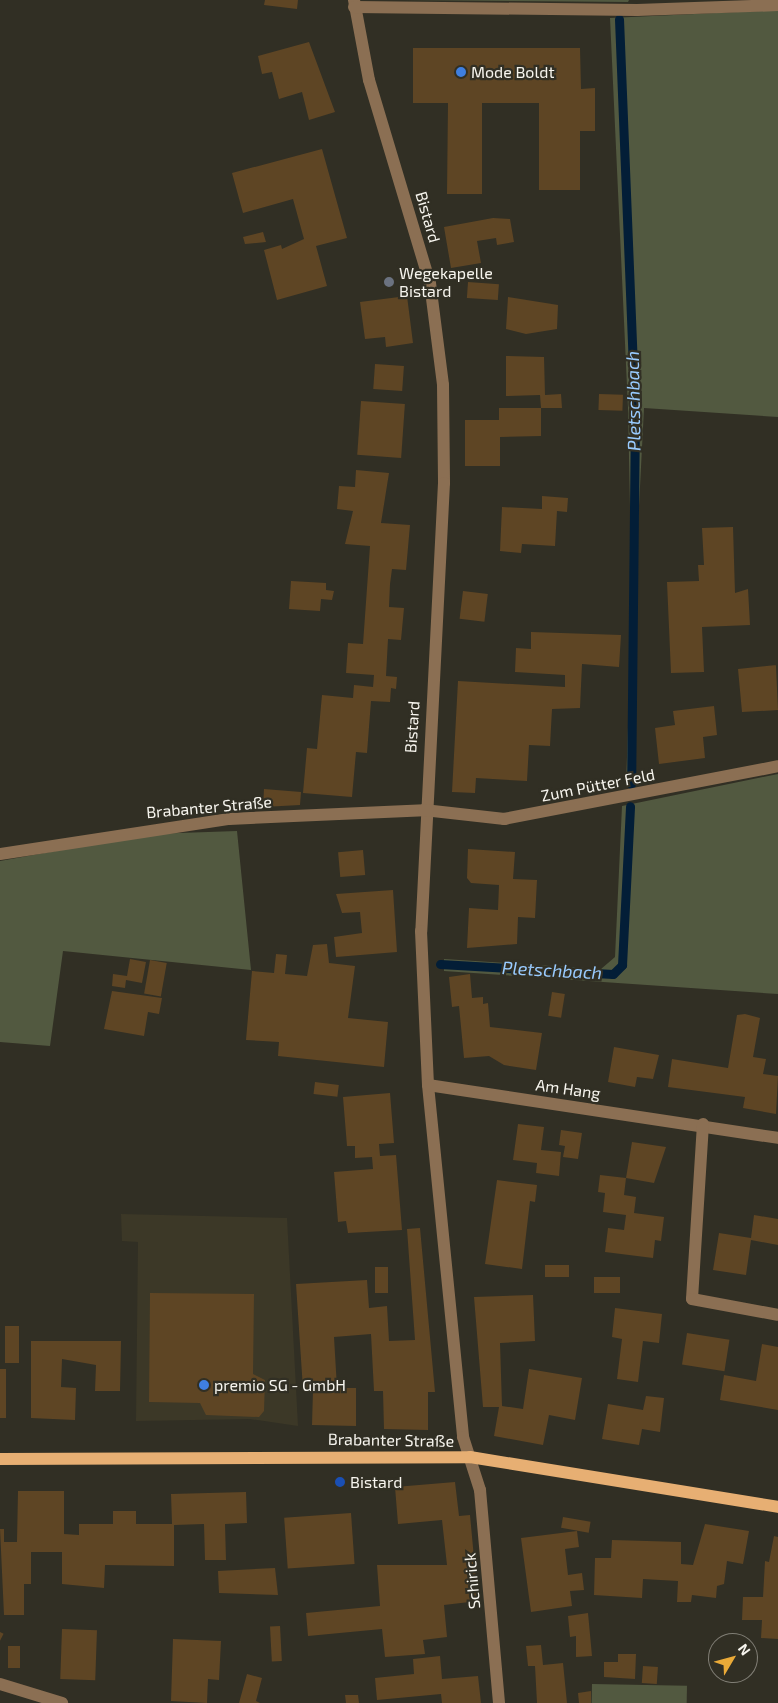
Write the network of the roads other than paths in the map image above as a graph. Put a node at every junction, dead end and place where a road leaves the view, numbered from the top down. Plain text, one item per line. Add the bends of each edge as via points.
1 (354, 4) edge
2 (778, 5) edge
3 (778, 766) edge
4 (424, 810) junction
5 (0, 854) edge
6 (428, 1085) junction
7 (703, 1124) junction
8 (778, 1138) edge
9 (778, 1315) edge
10 (470, 1457) junction
11 (0, 1459) edge
12 (778, 1507) edge
13 (0, 1684) edge
14 (62, 1703) edge
15 (499, 1703) edge

1 - 2 street, Bistard via 637,10
1 - 4 street, Bistard via 369,80 430,284 443,385 444,483
3 - 4 street, Zum Pütter Feld via 504,819
4 - 5 street, Brabanter Straße via 229,819
4 - 6 street, Bistard via 421,931
6 - 7 street, Am Hang
6 - 10 street, Bistard via 463,1437
7 - 8 street, Am Hang
7 - 9 street via 692,1299
10 - 11 main road, Brabanter Straße
10 - 12 main road, Brabanter Straße
10 - 15 street, Schirick via 480,1490
13 - 14 street

